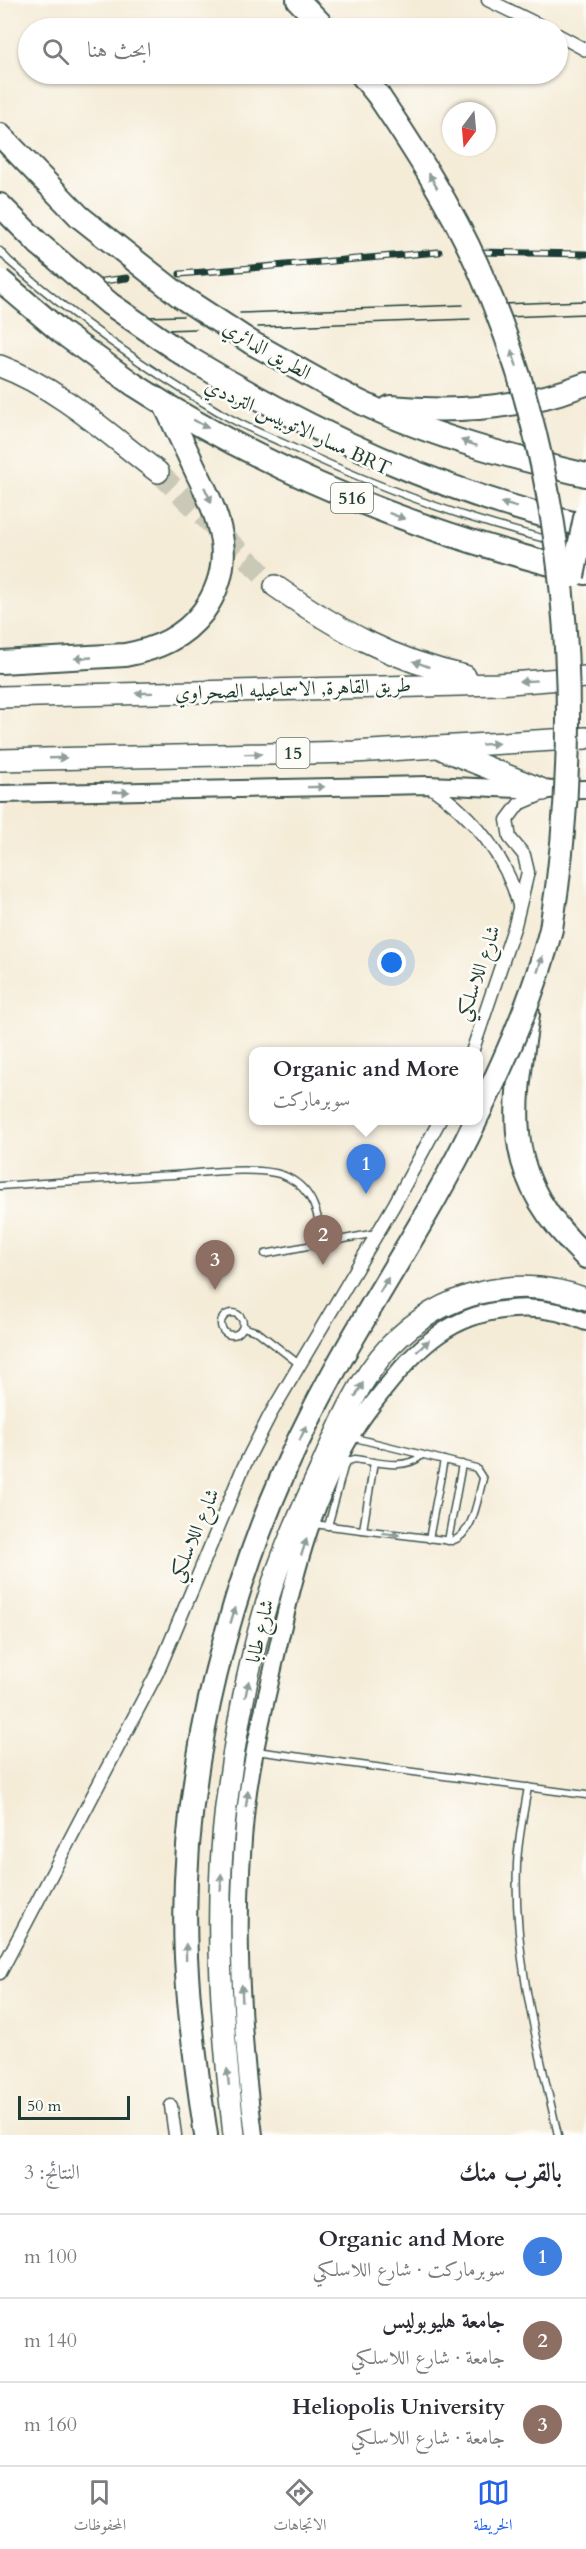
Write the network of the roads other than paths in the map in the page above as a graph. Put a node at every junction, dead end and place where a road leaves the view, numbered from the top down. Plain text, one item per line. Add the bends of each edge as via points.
1 (298, 0) edge
2 (488, 0) edge
3 (315, 18) edge
4 (525, 18) edge
5 (568, 40) edge
6 (586, 50) edge
7 (370, 84) edge
8 (0, 135) edge
9 (0, 205) edge
10 (0, 251) edge
11 (0, 280) edge
12 (0, 366) edge
13 (586, 384) edge
14 (364, 404) junction
15 (165, 405) junction
16 (158, 472) tunnel mouth
17 (586, 475) edge
18 (586, 513) edge
19 (586, 526) edge
20 (565, 543) dead end
21 (575, 546) dead end
22 (586, 548) edge
23 (586, 573) edge
24 (275, 586) tunnel mouth
25 (570, 598) junction
26 (0, 662) edge
27 (586, 677) edge
28 (498, 684) junction
29 (0, 697) edge
30 (586, 738) edge
31 (438, 747) junction
32 (0, 760) edge
33 (428, 785) junction
34 (586, 789) edge
35 (548, 790) junction
36 (0, 795) edge
37 (519, 906) junction
38 (530, 997) junction
39 (474, 1047) edge
40 (483, 1104) edge
41 (437, 1125) edge
42 (474, 1125) edge
43 (0, 1186) edge
44 (379, 1232) junction
45 (322, 1242) junction
46 (265, 1254) dead end
47 (586, 1257) edge
48 (586, 1299) edge
49 (586, 1322) edge
50 (243, 1327) dead end
51 (298, 1364) junction
52 (350, 1437) junction
53 (422, 1455) junction
54 (444, 1460) junction
55 (374, 1462) junction
56 (462, 1464) junction
57 (320, 1525) junction
58 (363, 1530) junction
59 (429, 1539) junction
60 (448, 1541) junction
61 (282, 1585) junction
62 (255, 1751) junction
63 (528, 1787) junction
64 (586, 1795) edge
65 (0, 1974) edge
66 (171, 2106) dead end
67 (175, 2135) edge
68 (206, 2135) edge
69 (234, 2135) edge
70 (254, 2135) edge
71 (558, 2135) edge

1 - 3 highway
2 - 4 street
5 - 6 street
25 -> 7 highway, bridge via 544,461 504,327 448,207 415,149
8 - 14 highway, الطريق الدائري, bridge via 80,218 180,296 252,343
19 -> 9 highway, 516, bridge via 436,481 308,426 246,393 110,304
10 - 20 lane, مسار الاتوبيس الترددي BRT via 96,332 221,414 412,498 512,531
11 - 15 highway, 516, bridge via 61,332
12 - 16 highway via 56,394
13 - 14 highway via 515,404 465,409
17 -> 14 highway, الطريق الدائري via 486,449
15 -> 23 highway, 516 via 360,501 479,545
15 -> 26 highway via 211,499 219,525 224,563 212,600 183,634 143,652
18 - 25 highway, bridge
21 - 22 lane
28 -> 24 highway via 438,670 380,650 326,621
38 -> 25 highway, bridge via 551,929 573,787 576,713
27 -> 28 highway, طريق القاهرة, الاسماعيليه الصحراوي
28 -> 29 highway, طريق القاهرة, الاسماعيليه الصحراوي
31 -> 30 highway, 15
32 -> 31 highway, 15
31 - 35 highway
33 - 35 street
36 -> 33 street
33 - 37 street, شارع اللاسلكي via 461,811 490,843 508,873
34 - 35 street
35 - 37 street, شارع اللاسلكي via 519,804 507,820 510,838 527,863
37 - 39 street, شارع اللاسلكي
38 - 40 highway, bridge
38 - 47 highway, bridge via 517,1088 516,1122 523,1164 535,1195 561,1234
41 - 44 street, شارع اللاسلكي
68 -> 42 highway via 186,1958 186,1878 200,1756 225,1642 265,1519 314,1409 454,1167
43 - 45 lane via 213,1172 273,1173 300,1185 309,1196 316,1209
44 - 45 lane
44 - 51 street, شارع اللاسلكي
45 - 46 lane
61 -> 48 highway via 329,1450 370,1370 391,1345 416,1323 474,1294 506,1287 540,1287
52 -> 49 street, شارع طابا via 410,1358 458,1322 487,1312 518,1308 549,1310
50 - 51 lane via 258,1332
51 - 65 street, شارع اللاسلكي via 243,1468 159,1669
52 - 53 lane
52 - 57 street, شارع طابا via 333,1471
53 - 54 lane
53 - 55 lane via 405,1464
54 - 56 lane
54 - 59 lane
55 - 57 lane via 351,1459 346,1464
55 - 58 lane
56 - 60 lane
56 - 60 lane via 476,1468 483,1479 468,1528 461,1538
57 - 58 lane
61 -> 57 street, شارع طابا
58 -> 59 lane
59 - 60 lane
61 - 62 street, شارع طابا
69 -> 61 highway via 225,2055 220,1881 226,1807 257,1638
62 - 63 lane
70 -> 62 street, شارع طابا via 244,2053 240,1882
63 - 64 lane
63 - 71 lane via 517,1864 520,1930 533,2024
66 - 67 street

